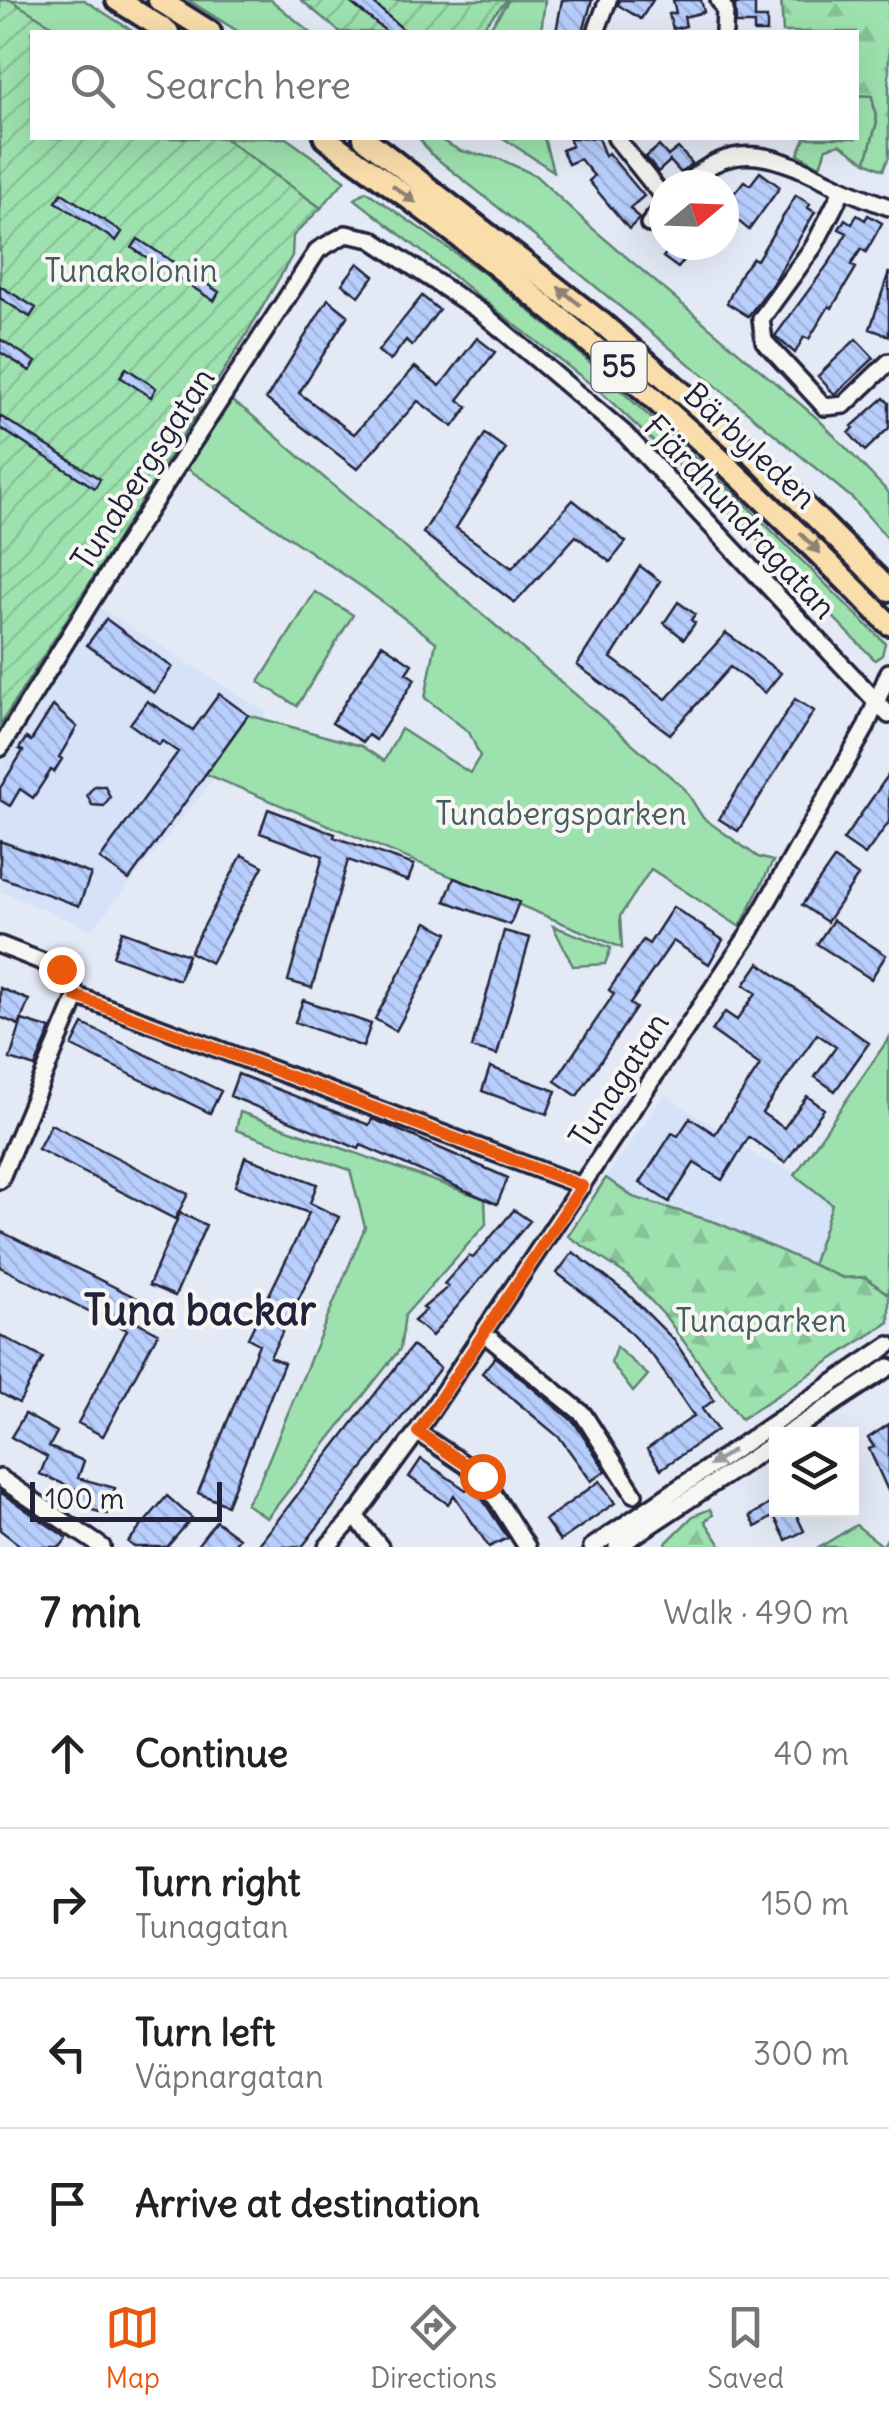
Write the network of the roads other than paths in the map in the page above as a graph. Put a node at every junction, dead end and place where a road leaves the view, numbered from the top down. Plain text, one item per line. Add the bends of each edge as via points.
1 (116, 0) edge
2 (159, 0) edge
3 (608, 0) edge
4 (719, 0) edge
5 (165, 30) edge
6 (207, 30) edge
7 (596, 30) edge
8 (724, 30) edge
9 (328, 140) edge
10 (367, 140) edge
11 (618, 140) edge
12 (750, 140) edge
13 (759, 154) junction
14 (700, 170) edge
15 (649, 179) edge
16 (843, 189) junction
17 (889, 208) edge
18 (346, 234) joint
19 (889, 362) edge
20 (889, 590) edge
21 (889, 624) edge
22 (889, 672) edge
23 (877, 702) junction
24 (889, 714) edge
25 (0, 748) edge
26 (0, 945) edge
27 (76, 996) junction
28 (0, 1180) edge
29 (582, 1186) junction
30 (492, 1340) dead end
31 (889, 1345) edge
32 (889, 1367) edge
33 (798, 1427) edge
34 (418, 1432) junction
35 (769, 1447) edge
36 (0, 1478) edge
37 (634, 1494) dead end
38 (354, 1516) junction
39 (623, 1545) edge
40 (102, 1547) edge
41 (327, 1547) edge
42 (380, 1547) edge
43 (527, 1547) edge
44 (592, 1547) edge

1 - 5 main road
2 - 6 main road
3 - 7 street
4 - 8 street
9 -> 21 main road, Bärbyleden / 55 via 461,236 592,343 722,458
20 -> 10 main road, Bärbyleden / 55 via 749,451 633,350
11 - 15 street
12 - 13 street
13 - 14 street
13 - 16 street
16 - 17 street
16 - 19 street via 814,246 761,319 764,342 825,407 844,405
18 - 23 street, Fjärdhundragatan via 370,239 481,312 624,434
18 - 25 street, Tunabergsgatan via 318,250
22 - 23 street, Tunagatan
23 - 24 street, Fjärdhundragatan
23 - 29 street, Tunagatan via 749,934
26 - 27 street via 61,969
27 - 28 street
27 - 29 street
29 - 34 street, Tunagatan
30 - 37 street via 583,1414
31 -> 44 street
32 - 33 street
34 - 38 street, Tunagatan
34 - 43 street via 482,1476
35 - 39 street
36 - 40 street
38 - 41 street, Tunagatan
38 - 42 street

